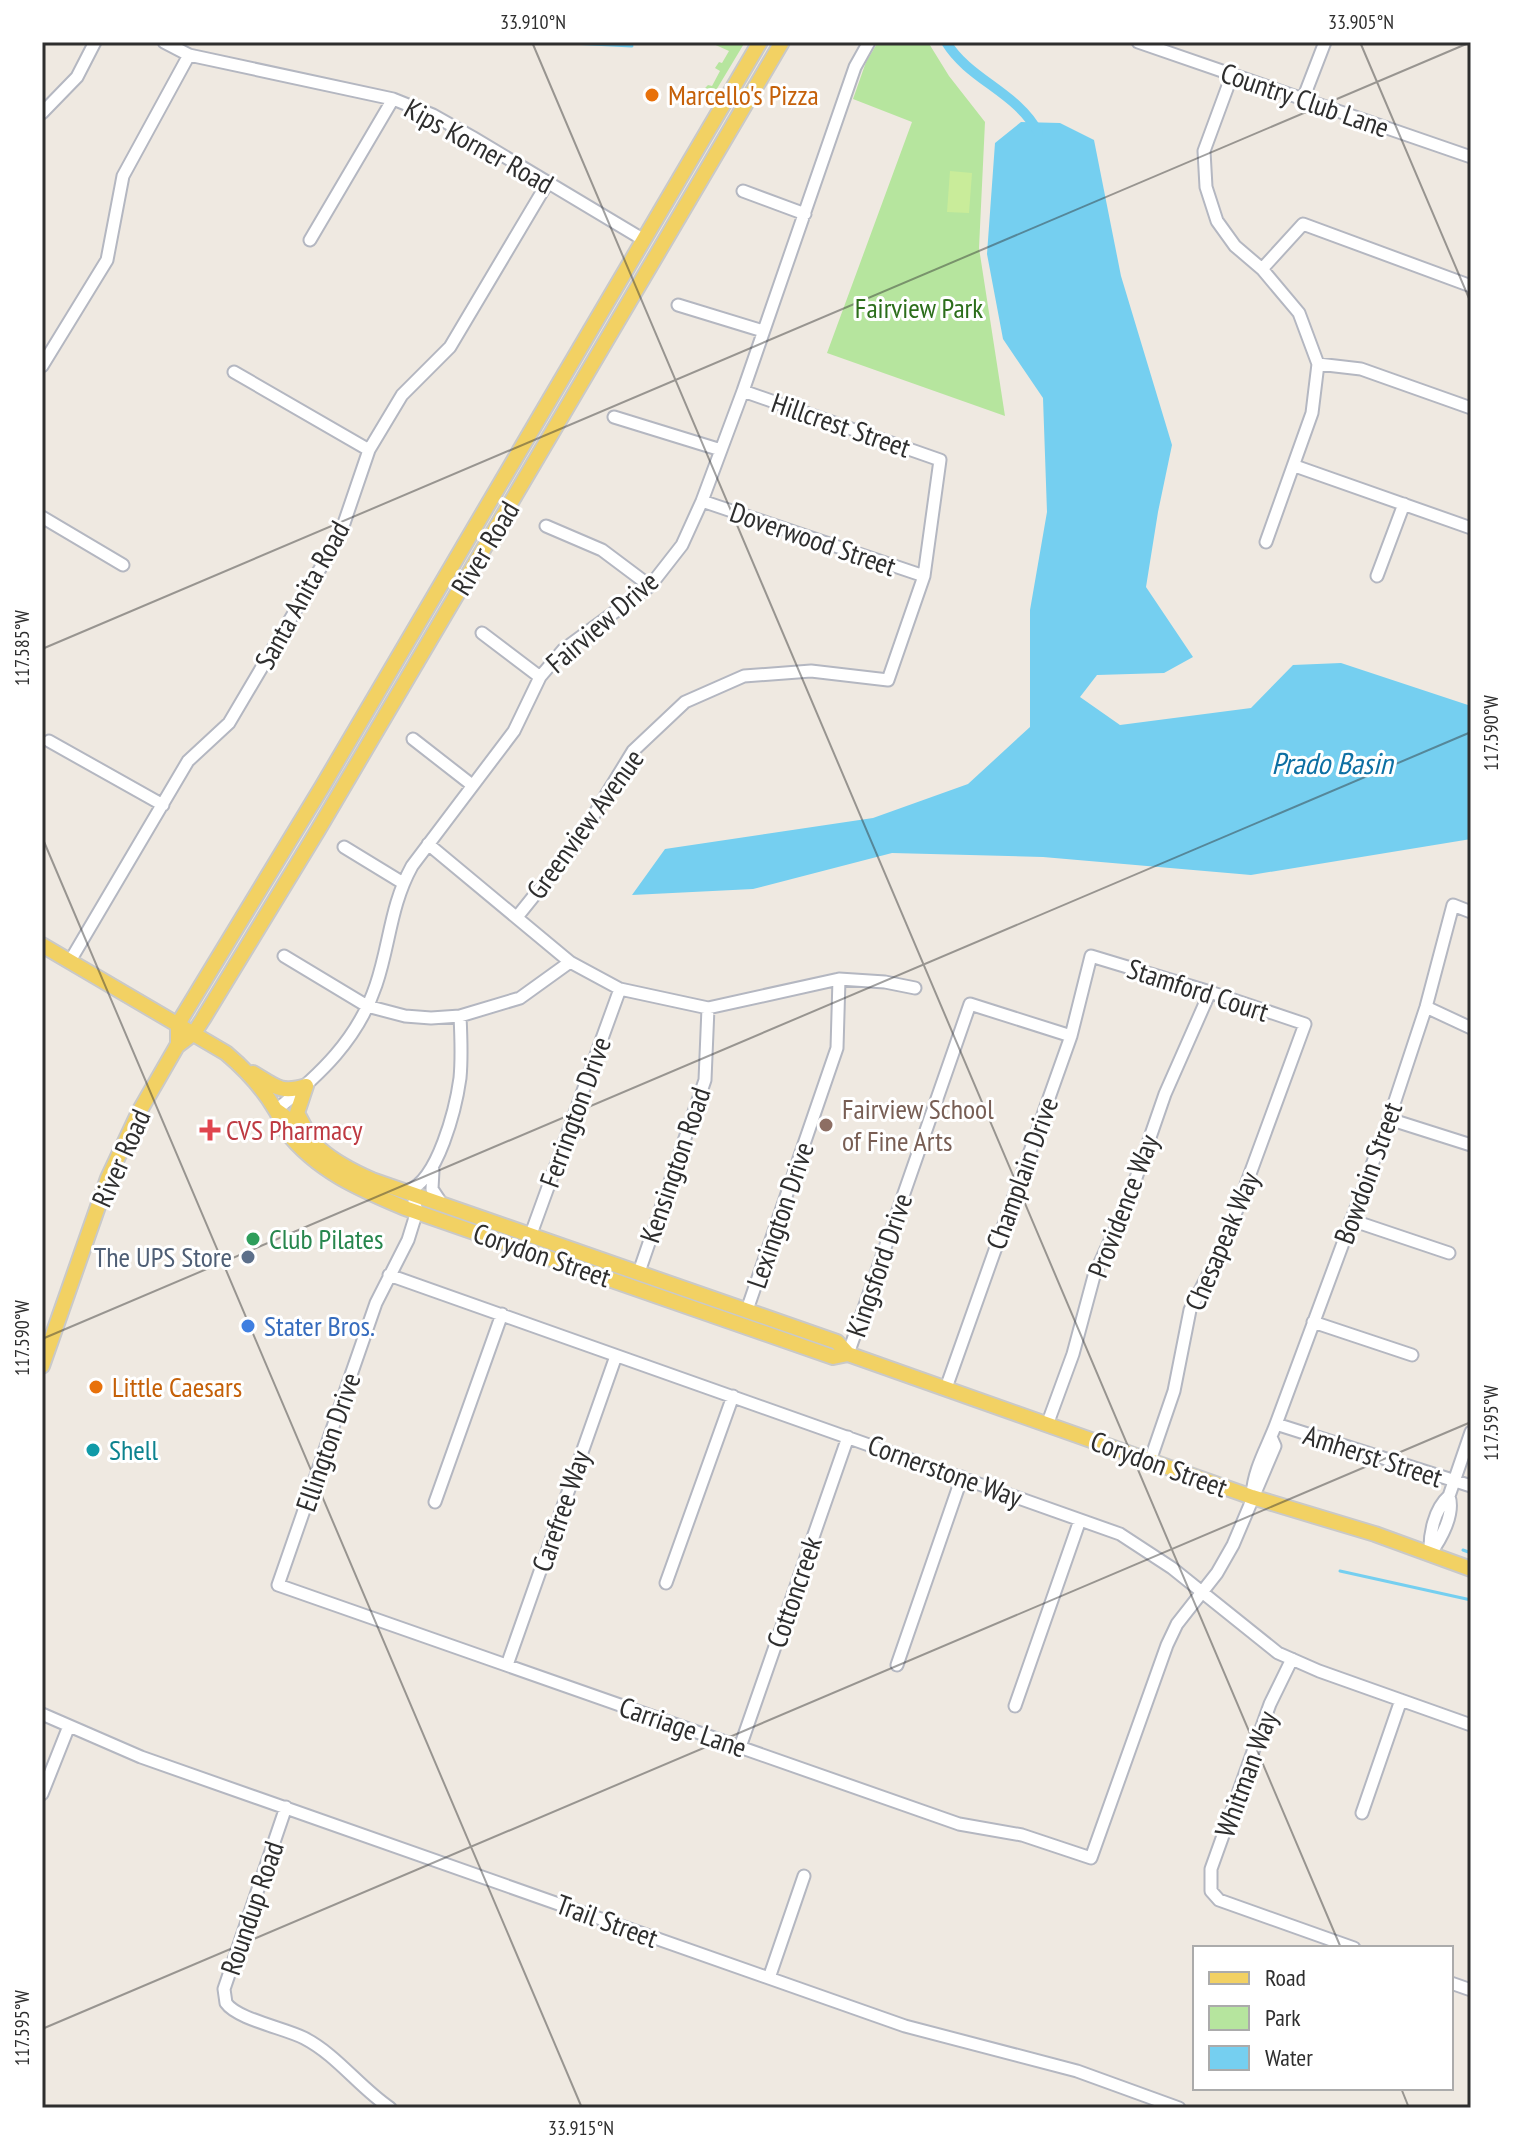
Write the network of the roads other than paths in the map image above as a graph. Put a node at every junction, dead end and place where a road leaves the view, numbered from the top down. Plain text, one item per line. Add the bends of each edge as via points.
1 (95, 42) edge
2 (164, 42) edge
3 (760, 42) edge
4 (782, 42) edge
5 (869, 42) edge
6 (1138, 42) edge
7 (1325, 42) edge
8 (189, 55) junction
9 (1232, 75) junction
10 (393, 99) junction
11 (1303, 99) junction
12 (42, 113) edge
13 (1471, 157) edge
14 (548, 182) junction
15 (743, 191) dead end
16 (805, 214) junction
17 (310, 240) dead end
18 (644, 240) junction
19 (1262, 269) junction
20 (1471, 286) edge
21 (678, 305) dead end
22 (763, 331) junction
23 (1318, 364) junction
24 (42, 366) edge
25 (234, 372) dead end
26 (743, 391) junction
27 (1471, 408) edge
28 (614, 417) dead end
29 (369, 450) junction
30 (721, 450) junction
31 (940, 460) joint
32 (1295, 466) junction
33 (702, 501) junction
34 (1404, 504) junction
35 (42, 517) edge
36 (546, 526) dead end
37 (1471, 528) edge
38 (1266, 542) dead end
39 (123, 565) dead end
40 (924, 576) junction
41 (1377, 576) dead end
42 (650, 586) junction
43 (482, 633) dead end
44 (540, 677) junction
45 (413, 739) dead end
46 (49, 741) dead end
47 (472, 785) junction
48 (163, 805) junction
49 (428, 844) junction
50 (344, 847) dead end
51 (403, 883) junction
52 (1471, 912) edge
53 (517, 917) junction
54 (42, 945) edge
55 (284, 956) dead end
56 (1091, 956) joint
57 (70, 961) junction
58 (570, 962) junction
59 (839, 979) junction
60 (915, 988) dead end
61 (620, 989) junction
62 (1210, 992) junction
63 (367, 1006) junction
64 (1426, 1007) junction
65 (708, 1008) junction
66 (460, 1016) junction
67 (178, 1024) junction
68 (1305, 1024) joint
69 (1471, 1028) edge
70 (194, 1033) junction
71 (1071, 1036) junction
72 (178, 1045) junction
73 (243, 1067) junction
74 (306, 1086) junction
75 (276, 1110) junction
76 (1389, 1119) junction
77 (1471, 1145) edge
78 (322, 1151) junction
79 (434, 1165) junction
80 (407, 1191) junction
81 (442, 1204) junction
82 (417, 1211) junction
83 (474, 1216) junction
84 (1351, 1220) junction
85 (531, 1234) junction
86 (1449, 1253) dead end
87 (639, 1272) junction
88 (389, 1275) junction
89 (747, 1310) junction
90 (502, 1314) junction
91 (1313, 1322) junction
92 (848, 1354) junction
93 (1412, 1355) dead end
94 (616, 1356) junction
95 (42, 1366) edge
96 (946, 1388) junction
97 (733, 1396) junction
98 (1276, 1424) junction
99 (1047, 1425) junction
100 (1471, 1432) edge
101 (848, 1437) junction
102 (1150, 1461) junction
103 (962, 1477) junction
104 (1454, 1482) junction
105 (1471, 1486) edge
106 (1252, 1497) junction
107 (435, 1502) dead end
108 (1080, 1520) junction
109 (1430, 1554) junction
110 (1471, 1569) edge
111 (666, 1583) dead end
112 (278, 1585) joint
113 (1201, 1592) junction
114 (1292, 1659) junction
115 (507, 1665) junction
116 (897, 1665) dead end
117 (1401, 1700) junction
118 (1015, 1706) dead end
119 (42, 1714) edge
120 (1471, 1725) edge
121 (69, 1726) junction
122 (740, 1747) junction
123 (42, 1794) edge
124 (286, 1807) junction
125 (1362, 1813) dead end
126 (1091, 1858) joint
127 (804, 1876) dead end
128 (1348, 1946) edge
129 (769, 1978) junction
130 (390, 2108) edge
131 (1179, 2108) edge

1 - 12 street via 77,77
2 - 8 street, Kips Korner Road
3 - 18 main road, River Road
4 - 70 main road, River Road
5 - 16 street, Fairview Drive via 855,67
6 - 9 street, Country Club Lane
7 - 11 street
8 - 10 street, Kips Korner Road
8 - 24 street via 123,176 107,260
9 - 11 street, Country Club Lane
9 - 19 street via 1204,151 1206,187 1217,221
10 - 14 street, Kips Korner Road via 433,115
10 - 17 street
11 - 13 street, Country Club Lane
14 - 18 street, Kips Korner Road
14 - 29 street, Santa Anita Road via 450,347 402,395
15 - 16 street
16 - 22 street, Fairview Drive
18 - 67 main road, River Road
19 - 20 street via 1303,224
19 - 23 street via 1299,313
21 - 22 street
22 - 26 street, Fairview Drive
23 - 27 street via 1361,369
23 - 32 street via 1312,413
25 - 29 street
26 - 30 street, Fairview Drive
26 - 31 street, Hillcrest Street
28 - 30 street
29 - 48 street, Santa Anita Road via 340,535 229,723 188,761
30 - 33 street, Fairview Drive
31 - 40 street, Greenview Avenue
32 - 34 street
32 - 38 street
33 - 40 street, Doverwood Street
33 - 42 street, Fairview Drive via 682,545
34 - 37 street
34 - 41 street
35 - 39 street
36 - 42 street via 602,550
40 - 53 street, Greenview Avenue via 888,680 811,671 744,676 685,702 633,751 578,841
42 - 44 street, Fairview Drive via 563,650
43 - 44 street
44 - 47 street, Fairview Drive via 514,731
45 - 47 street
46 - 48 street
47 - 49 street, Fairview Drive
48 - 57 street, Santa Anita Road
49 - 51 street, Fairview Drive
49 - 53 street
50 - 51 street
51 - 63 street, Fairview Drive
52 - 64 street, Bowdoin Street via 1453,905
53 - 58 street
54 - 57 main road, Corydon Street
55 - 63 street
56 - 62 street, Stamford Court
56 - 71 street, Champlain Drive
57 - 67 main road, Corydon Street
58 - 61 street
58 - 66 street via 520,998
59 - 60 street
59 - 65 street
59 - 89 street, Lexington Drive via 837,1048
61 - 65 street
61 - 85 street, Ferrington Drive
62 - 68 street, Stamford Court
62 - 99 street, Providence Way via 1094,1276
63 - 66 street via 405,1016
63 - 74 street, Fairview Drive via 347,1042
64 - 69 street
64 - 76 street, Bowdoin Street
65 - 87 street, Kensington Road via 705,1080
66 - 79 street via 458,1090
67 - 70 main road, Corydon Street
67 - 72 main road
68 - 102 street, Chesapeak Way via 1225,1242 1190,1310 1174,1391
70 - 72 main road, River Road
70 - 73 main road, Corydon Street
71 - 92 street, Kingsford Drive via 970,1004
71 - 96 street, Champlain Drive
72 - 95 main road, River Road via 108,1178
73 - 74 main road via 279,1089
73 - 75 main road, Corydon Street
74 - 75 street, Fairview Drive
74 - 78 main road via 297,1113
75 - 78 main road, Corydon Street
75 - 82 main road, Corydon Street via 285,1129 333,1174
76 - 77 street
76 - 84 street, Bowdoin Street
78 - 80 main road, Corydon Street via 350,1170
79 - 80 street via 416,1189
79 - 81 street via 432,1189
80 - 81 main road, Corydon Street
80 - 82 street
81 - 83 main road, Corydon Street
82 - 83 street, Corydon Street via 432,1208 466,1219
82 - 88 street, Ellington Drive
82 - 92 main road, Corydon Street via 833,1357
83 - 85 main road, Corydon Street
84 - 86 street
84 - 91 street, Bowdoin Street
85 - 87 main road, Corydon Street
87 - 89 main road, Corydon Street
88 - 90 street, Cornerstone Way
88 - 112 street, Ellington Drive
89 - 92 main road, Corydon Street via 837,1342
90 - 94 street, Cornerstone Way
90 - 107 street
91 - 93 street
91 - 98 street, Bowdoin Street
92 - 96 main road, Corydon Street
94 - 97 street, Cornerstone Way
94 - 115 street, Carefree Way
96 - 99 main road, Corydon Street
97 - 101 street, Cornerstone Way
97 - 111 street
98 - 104 street, Amherst Street
98 - 106 street, Bowdoin Street via 1271,1437 1275,1446
99 - 102 main road, Corydon Street
100 - 104 street
101 - 103 street, Cornerstone Way
101 - 122 street, Cottoncreek
102 - 106 main road, Corydon Street
103 - 108 street, Cornerstone Way
103 - 116 street
104 - 105 street, Amherst Street
104 - 109 street via 1452,1505
106 - 109 main road, Corydon Street
106 - 113 street, Bowdoin Street via 1233,1545
108 - 113 street, Cornerstone Way via 1120,1534
108 - 118 street
109 - 110 main road, Corydon Street
112 - 115 street, Carriage Lane
113 - 114 street, Cornerstone Way
113 - 126 street, Bowdoin Street via 1167,1645
114 - 117 street, Cornerstone Way
114 - 128 street, Whitman Way via 1270,1704 1216,1854 1211,1891 1219,1900
115 - 122 street, Carriage Lane
117 - 120 street, Cornerstone Way
117 - 125 street
119 - 121 street, Trail Street
121 - 123 street
121 - 124 street, Trail Street
122 - 126 street, Carriage Lane via 959,1824 1022,1835
124 - 129 street, Trail Street
124 - 130 street, Roundup Road via 224,1989 226,2003 320,2047
127 - 129 street
129 - 131 street, Trail Street via 905,2026 1077,2071

